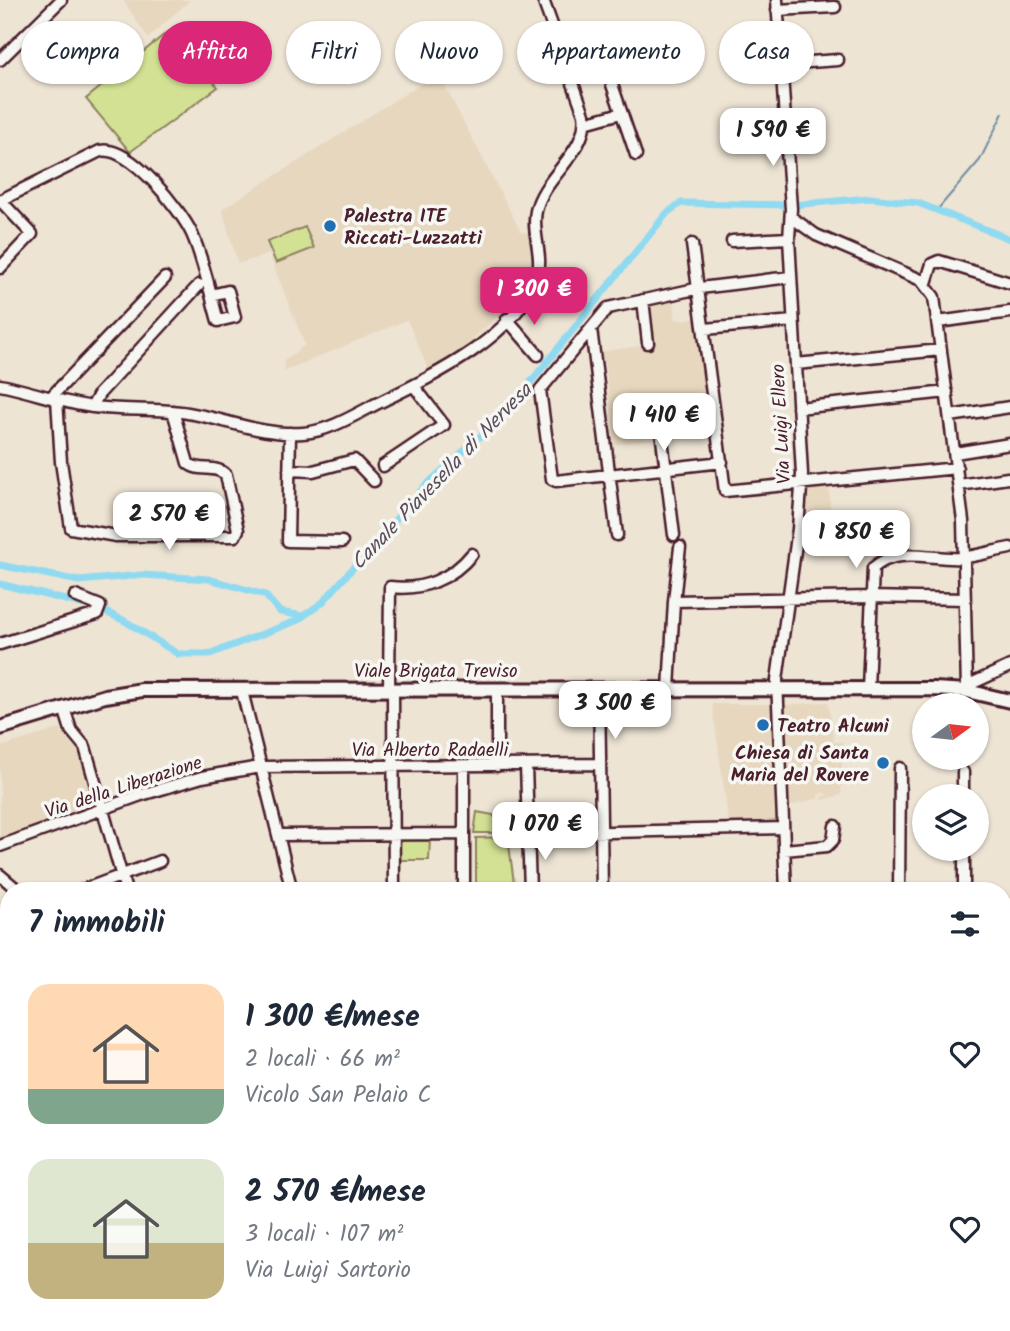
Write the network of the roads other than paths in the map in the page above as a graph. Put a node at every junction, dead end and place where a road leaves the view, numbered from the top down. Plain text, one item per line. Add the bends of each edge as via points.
1 (61, 0) edge
2 (543, 0) edge
3 (777, 5) edge
4 (835, 8) dead end
5 (0, 60) edge
6 (838, 61) dead end
7 (814, 62) edge
8 (612, 84) edge
9 (782, 84) edge
10 (621, 113) junction
11 (585, 123) junction
12 (636, 155) dead end
13 (0, 200) edge
14 (791, 213) junction
15 (789, 238) junction
16 (732, 241) dead end
17 (692, 244) dead end
18 (0, 268) edge
19 (790, 277) junction
20 (165, 278) dead end
21 (926, 283) junction
22 (1010, 283) edge
23 (199, 285) dead end
24 (700, 288) junction
25 (211, 295) dead end
26 (643, 300) junction
27 (1010, 312) edge
28 (507, 319) junction
29 (793, 321) junction
30 (938, 322) junction
31 (591, 329) junction
32 (705, 329) junction
33 (648, 343) dead end
34 (941, 349) junction
35 (538, 355) dead end
36 (796, 363) junction
37 (0, 385) edge
38 (414, 386) junction
39 (947, 392) junction
40 (54, 398) junction
41 (92, 407) junction
42 (1010, 407) edge
43 (798, 408) junction
44 (173, 411) junction
45 (950, 416) junction
46 (661, 431) dead end
47 (290, 433) junction
48 (1010, 444) edge
49 (955, 453) junction
50 (722, 462) junction
51 (383, 466) dead end
52 (665, 468) junction
53 (957, 468) junction
54 (289, 470) junction
55 (610, 474) junction
56 (1008, 478) edge
57 (374, 481) dead end
58 (802, 484) junction
59 (960, 485) junction
60 (617, 535) dead end
61 (674, 535) dead end
62 (342, 542) dead end
63 (680, 547) dead end
64 (1010, 548) edge
65 (472, 554) dead end
66 (964, 557) junction
67 (75, 596) dead end
68 (870, 597) junction
69 (788, 598) junction
70 (965, 599) junction
71 (674, 601) junction
72 (0, 644) edge
73 (1010, 666) edge
74 (599, 689) junction
75 (669, 689) junction
76 (777, 689) junction
77 (868, 689) junction
78 (391, 690) junction
79 (497, 690) junction
80 (242, 691) junction
81 (258, 691) junction
82 (967, 691) junction
83 (1010, 701) edge
84 (243, 706) junction
85 (64, 708) junction
86 (0, 728) edge
87 (600, 764) junction
88 (526, 765) junction
89 (394, 766) junction
90 (464, 766) junction
91 (497, 766) junction
92 (260, 767) junction
93 (900, 768) dead end
94 (963, 772) dead end
95 (963, 784) edge
96 (102, 809) junction
97 (835, 826) dead end
98 (783, 828) junction
99 (601, 833) junction
100 (394, 834) junction
101 (464, 834) junction
102 (527, 834) junction
103 (278, 835) junction
104 (0, 846) edge
105 (784, 850) junction
106 (160, 861) dead end
107 (964, 861) edge
108 (121, 875) junction
109 (103, 882) edge
110 (123, 882) edge
111 (290, 882) edge
112 (394, 882) edge
113 (464, 882) edge
114 (530, 882) edge
115 (602, 882) edge
116 (786, 882) edge
117 (899, 882) edge
118 (964, 882) edge

1 - 5 street
2 - 11 street
3 - 4 street
6 - 7 street
8 - 10 street
9 - 14 street, Via Luigi Ellero
10 - 11 street
10 - 12 street
11 - 28 street via 582,137 540,199 535,218 539,271 531,290
13 - 18 street via 32,234
13 - 25 street via 100,151 111,150 141,168 186,223
14 - 15 street, Via Luigi Ellero
14 - 21 street via 816,235
15 - 16 street
15 - 19 street, Via Luigi Ellero
17 - 24 street
19 - 24 street
19 - 29 street, Via Luigi Ellero
20 - 40 street
21 - 22 street via 932,264 939,261
21 - 30 street via 934,297
23 - 41 street
24 - 26 street
24 - 32 street
26 - 31 street via 608,308
26 - 33 street
27 - 30 street
28 - 35 street
28 - 38 street via 465,357
29 - 32 street
29 - 36 street, Via Luigi Ellero
30 - 34 street
31 - 55 street
31 - 55 street via 538,396 552,479
32 - 50 street
34 - 36 street
34 - 39 street
36 - 43 street, Via Luigi Ellero
37 - 40 street
38 - 47 street via 325,428
38 - 51 street via 444,425
39 - 43 street
39 - 45 street
40 - 41 street
40 - 44 street via 71,528 116,536 236,536 226,475 222,470 188,463
41 - 44 street
42 - 45 street
43 - 58 street, Via Luigi Ellero
44 - 47 street
45 - 49 street
46 - 52 street
47 - 54 street
48 - 49 street
49 - 53 street
50 - 52 street
50 - 58 street via 725,491
52 - 55 street
52 - 61 street
53 - 58 street
53 - 59 street
54 - 57 street via 313,471 354,460
54 - 62 street via 288,541
55 - 60 street
56 - 59 street
58 - 69 street, Via Luigi Ellero
59 - 66 street
63 - 71 street
64 - 66 street
65 - 78 street via 445,578 407,589 390,587
66 - 68 street via 886,559 871,572
66 - 70 street
67 - 72 street via 99,610
68 - 69 street
68 - 70 street
68 - 77 street
69 - 71 street
69 - 76 street, Via Luigi Ellero
70 - 82 street
71 - 75 street
73 - 82 street via 973,683
74 - 75 main road, Viale Brigata Treviso
74 - 79 main road, Viale Brigata Treviso
74 - 87 street
75 - 76 main road, Viale Brigata Treviso
76 - 77 main road, Viale Brigata Treviso
76 - 98 street, Via Luigi Ellero
77 - 82 main road, Viale Brigata Treviso
78 - 79 main road, Viale Brigata Treviso
78 - 81 main road, Viale Brigata Treviso
78 - 89 street
79 - 91 street
80 - 81 main road, Viale Brigata Treviso
80 - 84 street
80 - 85 main road, Viale Brigata Treviso via 131,691
81 - 84 street
82 - 83 main road, Viale Brigata Treviso
84 - 92 street
85 - 86 main road, Viale Brigata Treviso
85 - 96 street via 71,730 85,747
87 - 88 street, Via Alberto Radaelli
87 - 99 street
88 - 91 street, Via Alberto Radaelli
88 - 102 street
89 - 90 street, Via Alberto Radaelli
89 - 92 street, Via Alberto Radaelli
89 - 100 street
90 - 91 street, Via Alberto Radaelli
90 - 101 street
92 - 96 street, Via della Liberazione via 202,777
92 - 103 street
93 - 117 street
94 - 95 street
96 - 104 street, Via della Liberazione
96 - 108 street
97 - 105 street via 827,846
98 - 99 street
98 - 105 street, Via Luigi Ellero
99 - 102 street
99 - 115 street
100 - 101 street
100 - 103 street
100 - 112 street
101 - 113 street
102 - 114 street
103 - 111 street
105 - 116 street, Via Luigi Ellero
106 - 108 street
107 - 118 street
108 - 109 street
108 - 110 street

